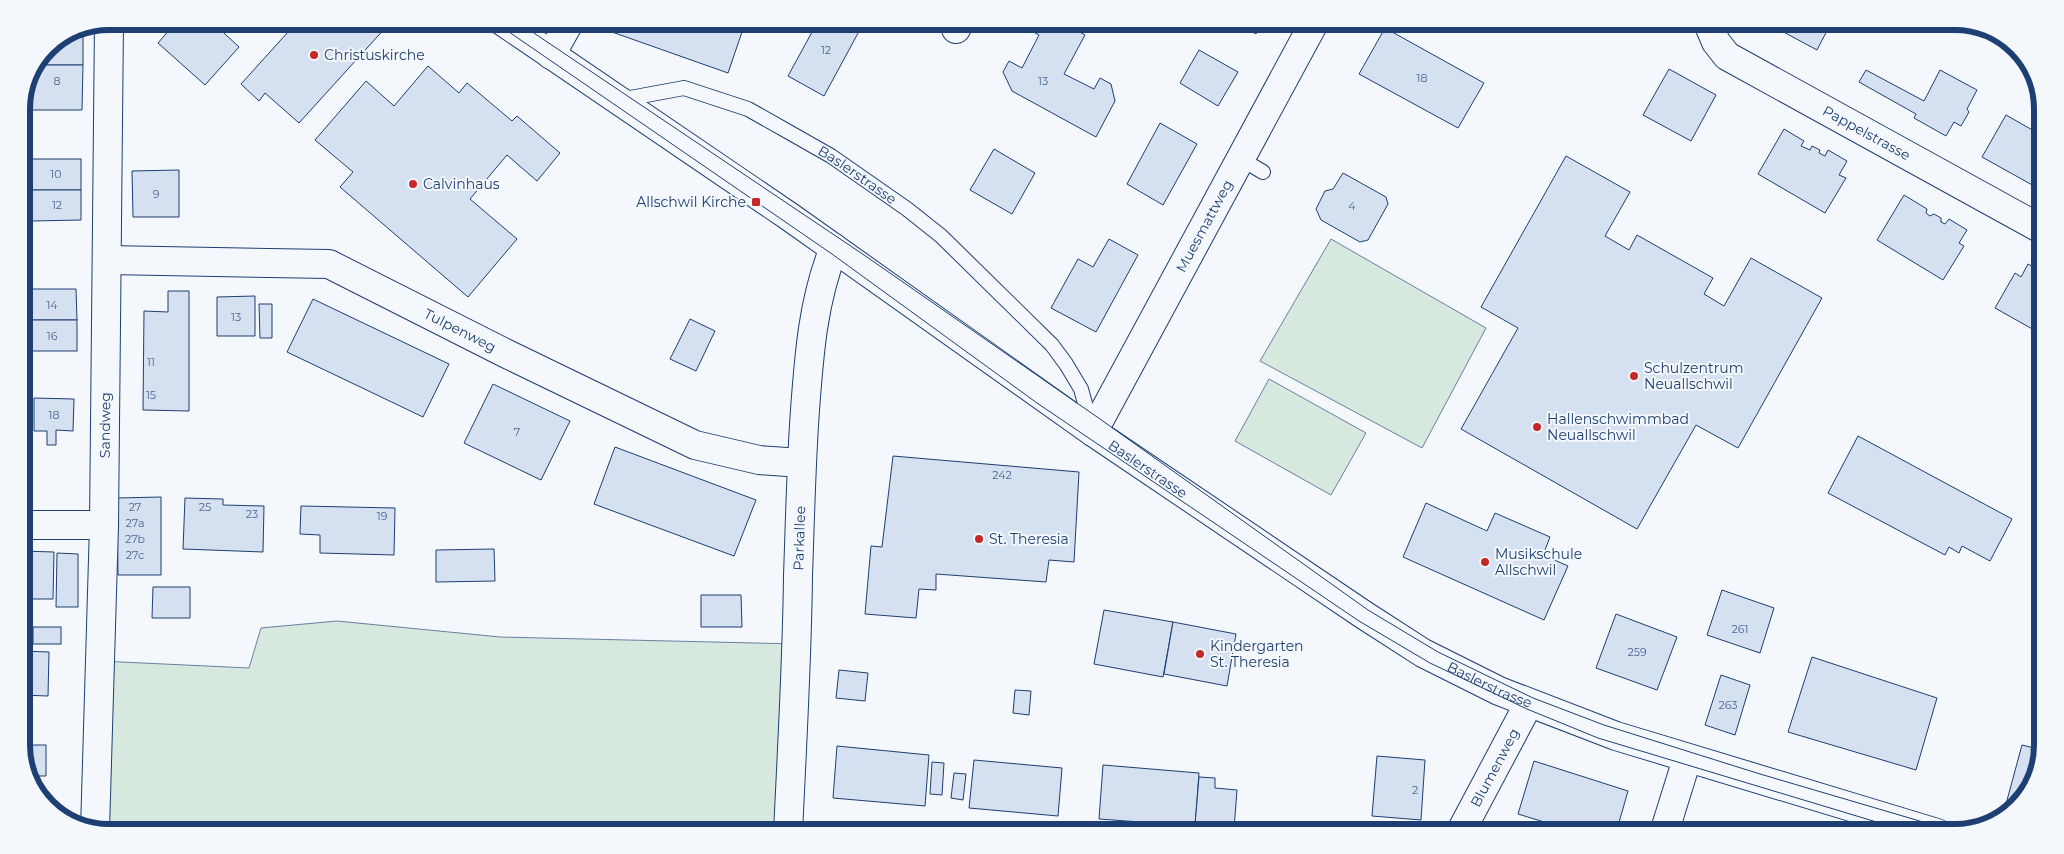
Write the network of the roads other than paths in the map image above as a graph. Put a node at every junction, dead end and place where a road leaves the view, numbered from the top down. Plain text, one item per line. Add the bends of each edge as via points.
1 (110, 30) edge
2 (515, 30) edge
3 (565, 30) edge
4 (1311, 30) edge
5 (1711, 30) edge
6 (551, 55) junction
7 (615, 97) junction
8 (2034, 225) edge
9 (834, 248) junction
10 (107, 260) junction
11 (1093, 432) junction
12 (801, 463) junction
13 (30, 525) edge
14 (104, 525) junction
15 (1529, 703) junction
16 (1687, 758) junction
17 (96, 822) edge
18 (788, 824) edge
19 (1465, 824) edge
20 (1667, 824) edge
21 (1907, 824) edge

1 - 10 street, Sandweg
2 - 6 street, Baslerstrasse
3 - 6 street
4 - 11 street, Muesmattweg via 1252,165
5 - 8 street, Pappelstrasse via 1727,56
6 - 7 street, Baslerstrasse
7 - 9 street, Baslerstrasse
7 - 11 lane, Baslerstrasse via 630,98 684,88 748,109 831,156 907,209 941,236 1052,345 1081,390
9 - 11 street, Baslerstrasse
9 - 12 street, Parkallee via 811,329
10 - 12 street, Tulpenweg via 329,264 695,445 759,460
10 - 14 street, Sandweg
11 - 15 street, Baslerstrasse via 1416,648
12 - 18 street, Parkallee
13 - 14 street
14 - 17 street, Sandweg
15 - 16 street, Baslerstrasse via 1616,736
15 - 19 street, Blumenweg
16 - 20 street
16 - 21 street, Baslerstrasse

